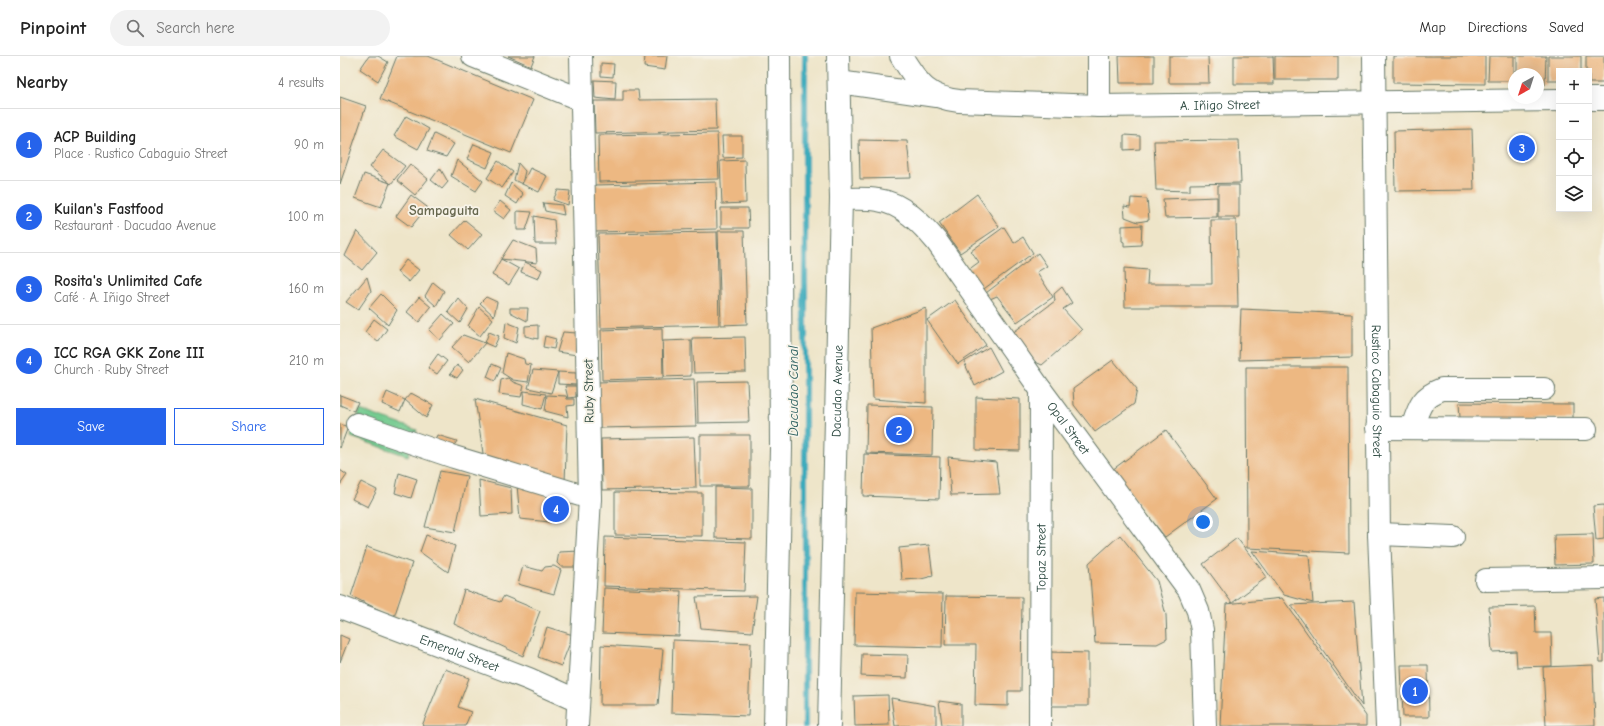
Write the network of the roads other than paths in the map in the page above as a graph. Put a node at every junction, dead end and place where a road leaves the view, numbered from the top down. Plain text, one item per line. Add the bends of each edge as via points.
1 (473, 56) edge
2 (580, 56) edge
3 (779, 56) edge
4 (838, 56) edge
5 (901, 56) edge
6 (1099, 56) edge
7 (1374, 56) edge
8 (839, 82) junction
9 (936, 96) junction
10 (1604, 99) edge
11 (582, 100) junction
12 (1556, 100) edge
13 (1592, 100) edge
14 (1374, 103) junction
15 (1099, 106) junction
16 (841, 199) junction
17 (1544, 389) dead end
18 (1041, 390) junction
19 (357, 424) dead end
20 (1377, 428) junction
21 (1412, 428) junction
22 (1586, 429) dead end
23 (590, 498) junction
24 (1379, 534) junction
25 (1453, 536) dead end
26 (1604, 578) edge
27 (1486, 580) dead end
28 (340, 608) edge
29 (578, 701) junction
30 (577, 726) edge
31 (775, 726) edge
32 (829, 726) edge
33 (1040, 726) edge
34 (1205, 726) edge
35 (1387, 726) edge

1 - 11 street
2 - 11 street, Ruby Street
3 - 31 street via 781,448
4 - 8 street, Dacudao Avenue
5 - 9 street, A. Iñigo Street via 920,84
6 - 15 street
7 - 14 street, Rustico Cabaguio Street
8 - 9 street
8 - 16 street, Dacudao Avenue
9 - 15 street, A. Iñigo Street via 959,101
10 - 13 street
11 - 23 street, Ruby Street
12 - 14 street, A. Iñigo Street
14 - 15 street, A. Iñigo Street
14 - 20 street, Rustico Cabaguio Street
16 - 18 street, Opal Street via 878,200 895,206 925,228
16 - 32 street, Dacudao Avenue
17 - 21 street via 1442,389 1431,393 1422,401
18 - 33 street, Topaz Street
18 - 34 street, Opal Street via 1189,590 1198,611 1202,630
19 - 23 street via 454,457
20 - 21 street
20 - 24 street, Rustico Cabaguio Street
21 - 22 street
23 - 29 street, Ruby Street
24 - 25 street
24 - 35 street, Rustico Cabaguio Street
26 - 27 street
28 - 29 street, Emerald Street via 529,679
29 - 30 street, Ruby Street

